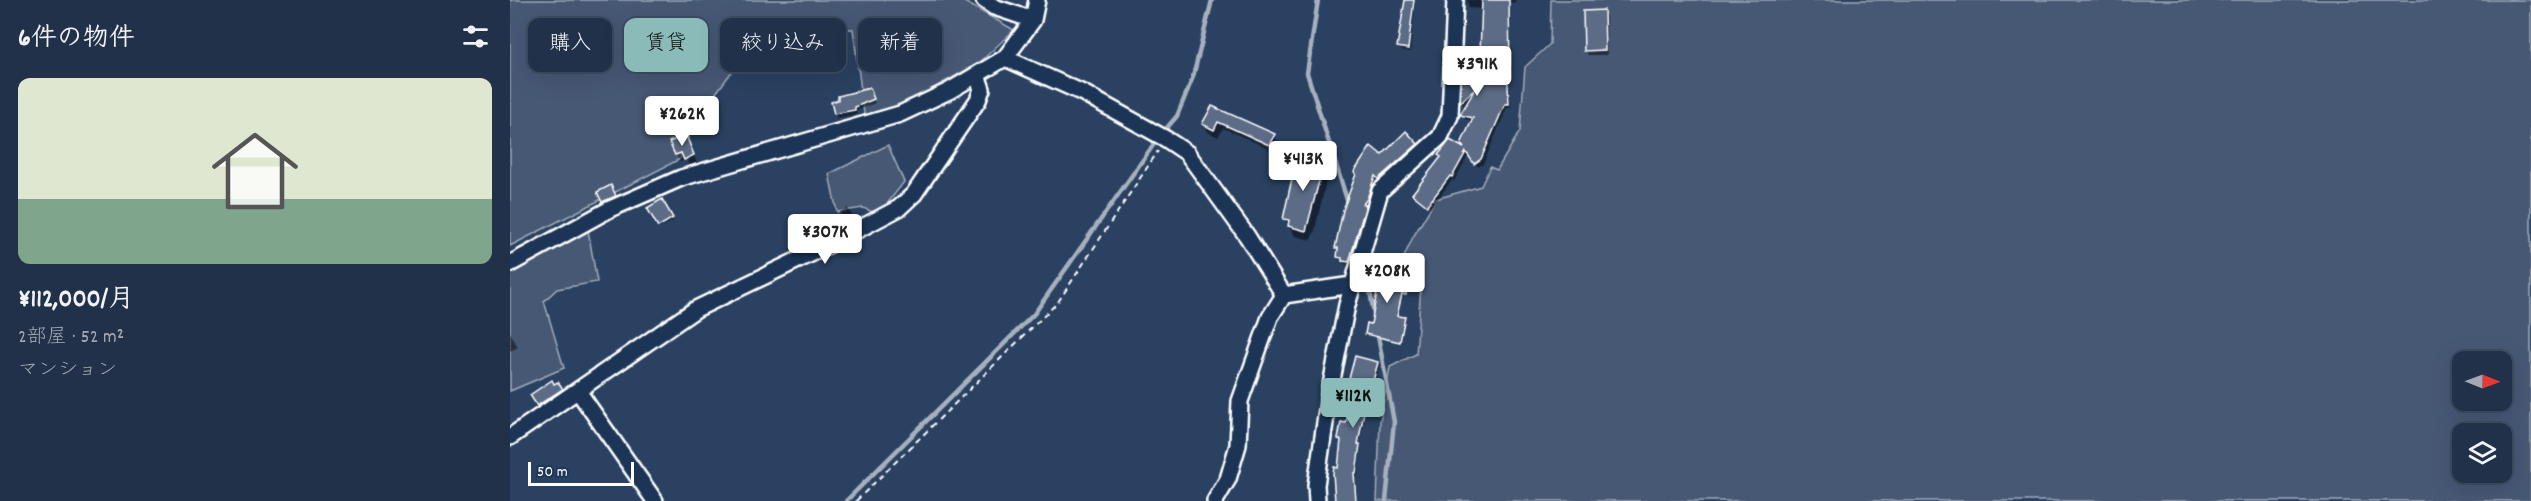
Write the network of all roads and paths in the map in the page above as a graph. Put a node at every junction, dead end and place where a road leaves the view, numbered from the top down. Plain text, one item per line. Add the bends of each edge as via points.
1 (984, 0) edge
2 (1037, 0) edge
3 (1455, 0) edge
4 (1033, 20) junction
5 (1005, 58) junction
6 (977, 75) junction
7 (1167, 139) junction
8 (510, 264) edge
9 (1352, 285) junction
10 (1284, 295) junction
11 (578, 391) junction
12 (510, 437) edge
13 (655, 501) edge
14 (856, 501) edge
15 (1215, 501) edge
16 (1317, 501) edge

1 - 4 street
2 - 4 street
3 - 9 street via 1450,116 1440,137 1380,191
4 - 5 street
5 - 6 street
5 - 7 street via 1083,93
6 - 8 street via 900,114 681,178 610,209
6 - 11 street via 982,89 978,100 914,194 899,208 696,309
7 - 10 street via 1187,153
7 - 14 path via 1058,302
9 - 10 street
9 - 16 street via 1329,395
10 - 15 street via 1270,317 1240,401 1238,445 1228,479
11 - 12 street
11 - 13 street

